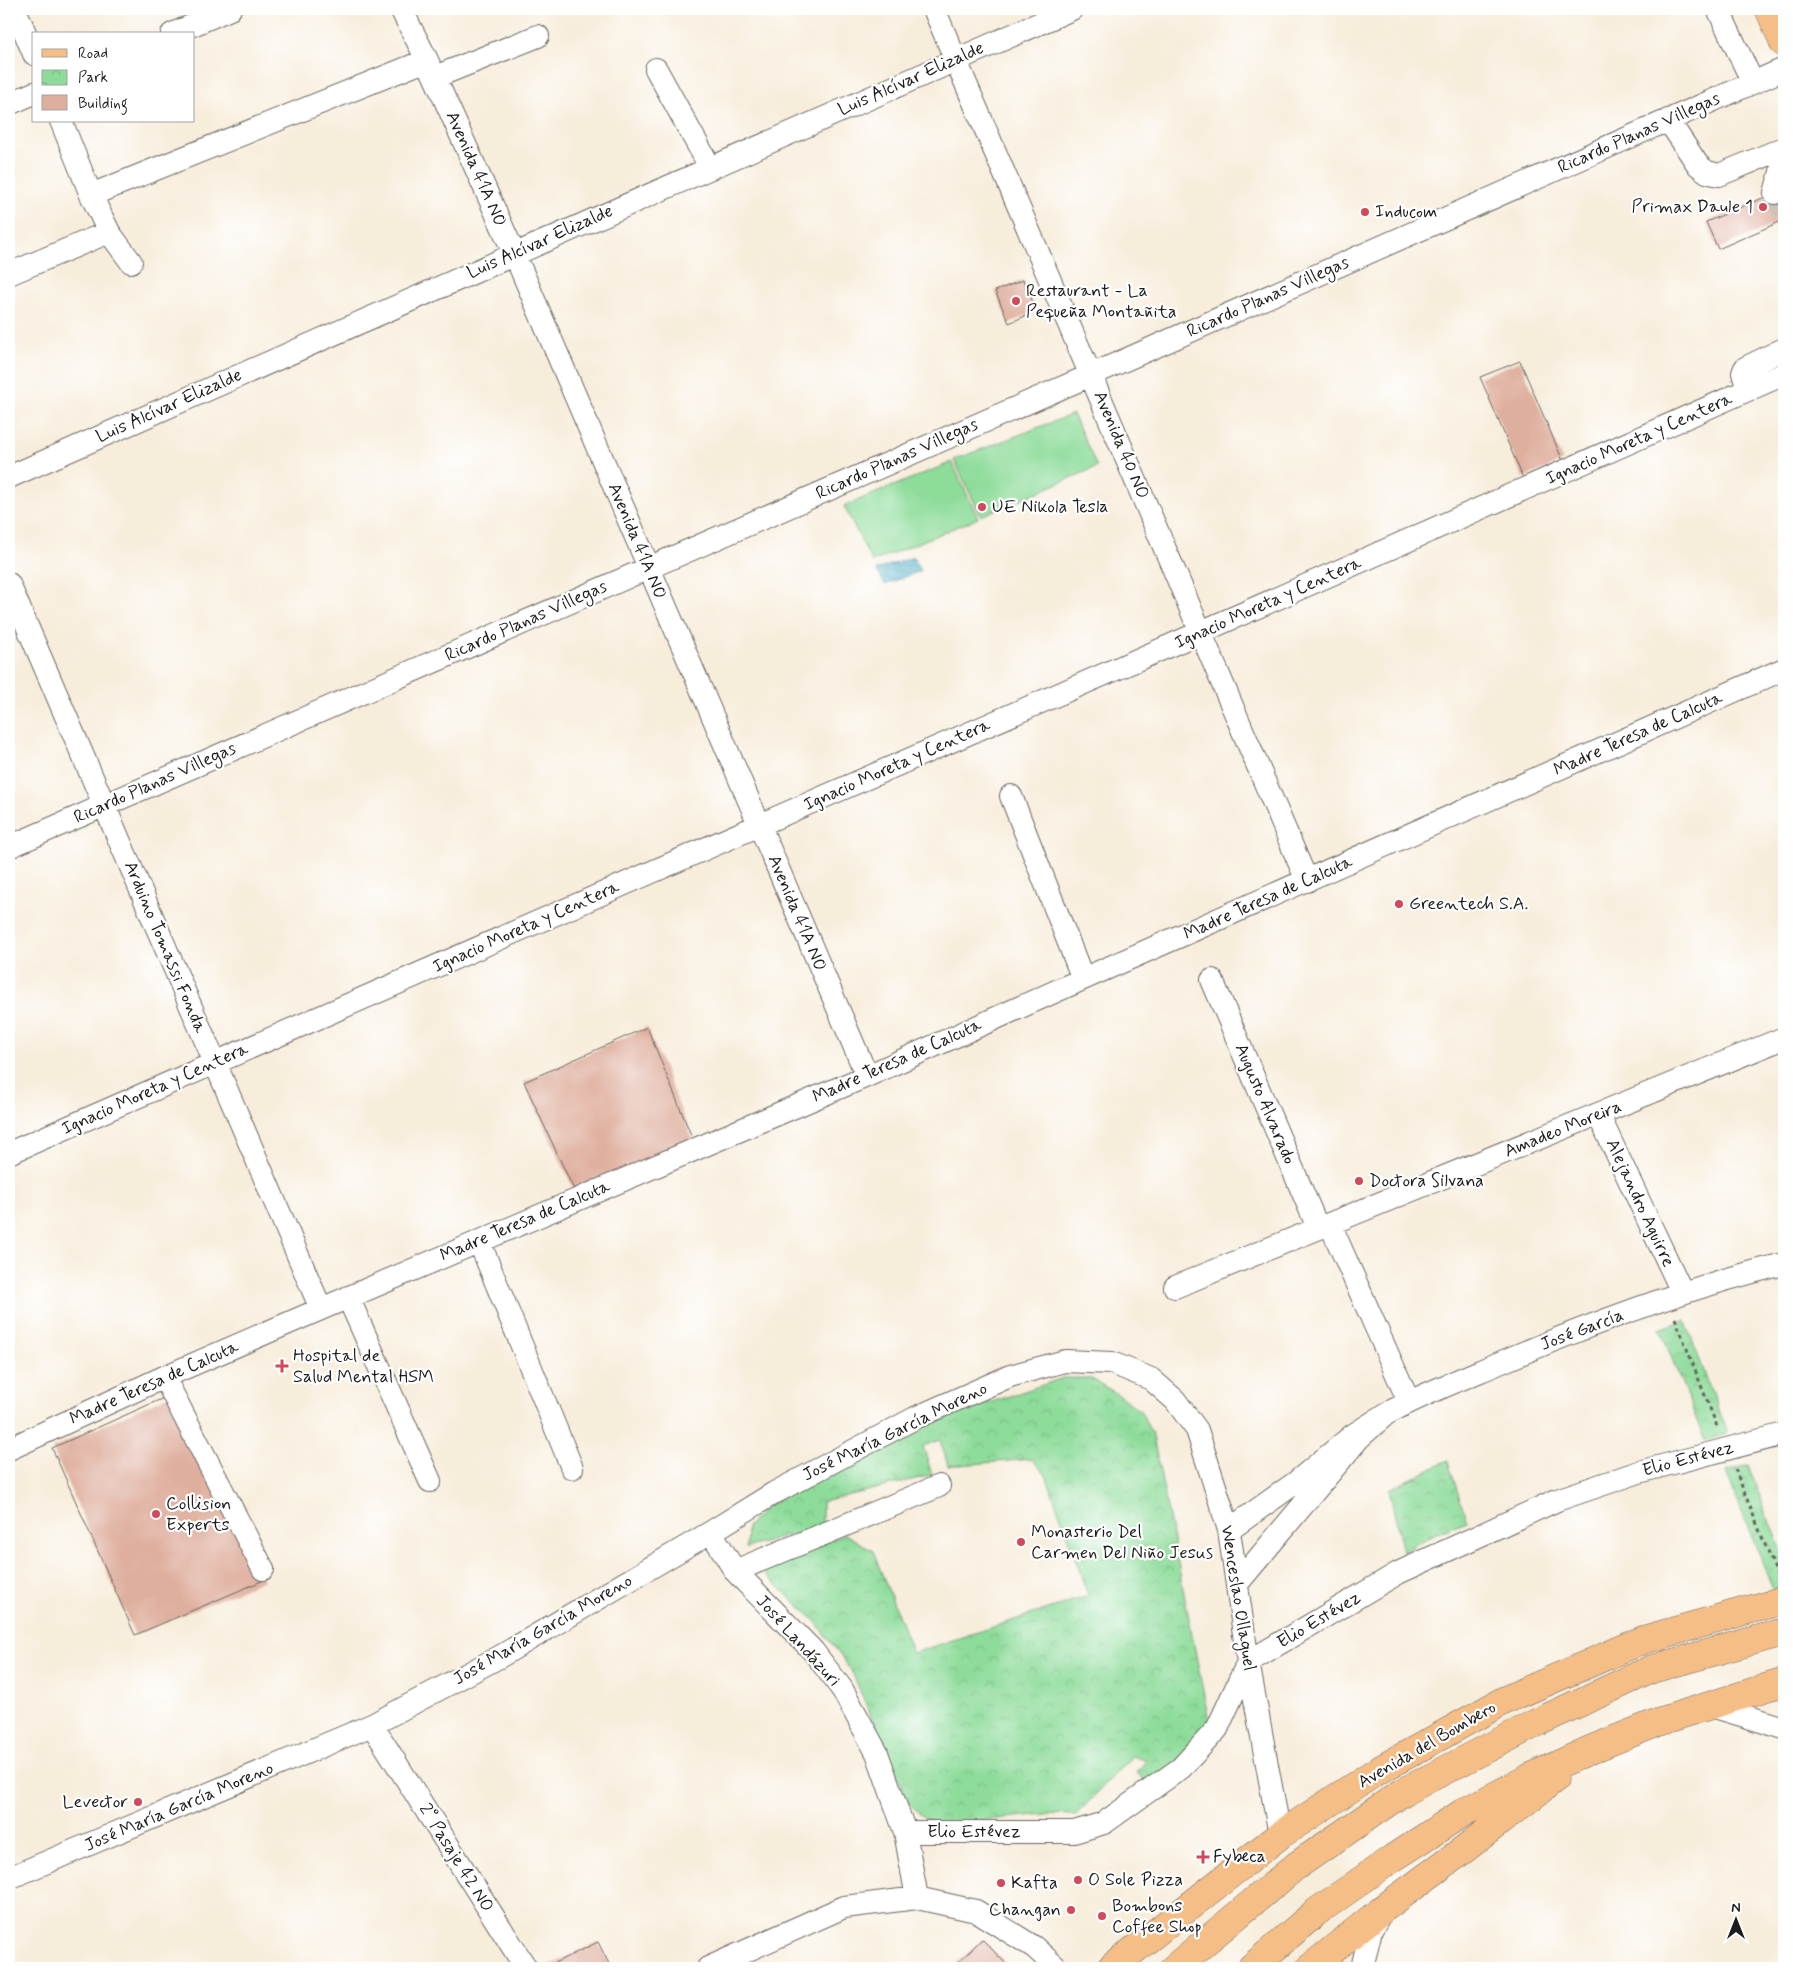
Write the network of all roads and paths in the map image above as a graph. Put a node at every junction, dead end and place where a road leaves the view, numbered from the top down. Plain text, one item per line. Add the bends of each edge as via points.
1 (15, 9) edge
2 (230, 9) edge
3 (401, 9) edge
4 (934, 9) edge
5 (1072, 9) edge
6 (1718, 9) edge
7 (1769, 9) edge
8 (177, 32) edge
9 (538, 36) dead end
10 (1784, 43) edge
11 (32, 49) edge
12 (956, 59) junction
13 (431, 68) junction
14 (656, 69) dead end
15 (1784, 69) edge
16 (1754, 83) junction
17 (32, 94) edge
18 (9, 104) edge
19 (1668, 120) junction
20 (61, 122) edge
21 (1784, 148) edge
22 (1784, 161) edge
23 (710, 167) junction
24 (1776, 193) tunnel mouth
25 (91, 195) junction
26 (109, 232) junction
27 (514, 254) junction
28 (131, 262) dead end
29 (9, 274) edge
30 (1784, 349) edge
31 (1091, 374) junction
32 (1784, 374) edge
33 (1751, 389) junction
34 (9, 477) edge
35 (649, 568) junction
36 (9, 584) edge
37 (1201, 632) junction
38 (1784, 669) edge
39 (1011, 796) dead end
40 (104, 805) junction
41 (760, 825) junction
42 (9, 847) edge
43 (1308, 881) junction
44 (1083, 979) junction
45 (1212, 980) dead end
46 (1784, 1038) edge
47 (215, 1063) junction
48 (867, 1076) junction
49 (1598, 1114) junction
50 (9, 1153) edge
51 (1324, 1226) junction
52 (479, 1241) junction
53 (1784, 1264) edge
54 (1175, 1287) dead end
55 (1682, 1292) junction
56 (348, 1297) junction
57 (321, 1309) junction
58 (1064, 1361) joint
59 (164, 1378) junction
60 (1409, 1402) junction
61 (1386, 1414) junction
62 (1784, 1434) edge
63 (9, 1449) edge
64 (572, 1468) dead end
65 (430, 1482) dead end
66 (939, 1486) dead end
67 (1229, 1530) junction
68 (711, 1532) junction
69 (263, 1569) dead end
70 (735, 1571) junction
71 (1237, 1584) junction
72 (1784, 1600) edge
73 (1784, 1632) edge
74 (1248, 1662) junction
75 (1784, 1682) edge
76 (1708, 1705) junction
77 (372, 1725) junction
78 (1784, 1728) edge
79 (1592, 1749) junction
80 (905, 1832) junction
81 (1280, 1836) junction
82 (9, 1878) edge
83 (917, 1898) junction
84 (1383, 1909) junction
85 (1175, 1967) edge
86 (526, 1968) edge
87 (708, 1968) edge
88 (1057, 1968) edge
89 (1111, 1968) edge
90 (1251, 1968) edge
91 (1310, 1968) edge
92 (1362, 1968) edge

1 - 11 street
2 - 8 street
3 - 13 street, Avenida 41A NO
4 - 12 street, Avenida 40 NO
5 - 12 street, Luis Alcívar Elizalde
6 - 16 street
7 - 10 main road
9 - 13 street
12 - 23 street, Luis Alcívar Elizalde
12 - 31 street, Avenida 40 NO
13 - 25 street
13 - 27 street, Avenida 41A NO
14 - 23 street
15 - 16 street, Ricardo Planas Villegas
16 - 19 street, Ricardo Planas Villegas
17 - 18 street
19 - 21 street via 1698,164 1707,172 1719,175
19 - 31 street, Ricardo Planas Villegas
20 - 25 street
22 - 24 street
23 - 27 street, Luis Alcívar Elizalde
25 - 26 street
26 - 28 street
26 - 29 street
27 - 34 street, Luis Alcívar Elizalde
27 - 35 street, Avenida 41A NO
30 - 33 street via 1745,368 1743,373
31 - 35 street, Ricardo Planas Villegas
31 - 37 street, Avenida 40 NO
32 - 33 street, Ignacio Moreta y Centera
33 - 37 street, Ignacio Moreta y Centera
35 - 40 street, Ricardo Planas Villegas
35 - 41 street, Avenida 41A NO
36 - 40 street, Arduino Tomassi Fonda
37 - 41 street, Ignacio Moreta y Centera
37 - 43 street, Avenida 40 NO
38 - 43 street, Madre Teresa de Calcuta
39 - 44 street
40 - 42 street, Ricardo Planas Villegas
40 - 47 street, Arduino Tomassi Fonda
41 - 47 street, Ignacio Moreta y Centera
41 - 48 street, Avenida 41A NO
43 - 44 street, Madre Teresa de Calcuta
44 - 48 street, Madre Teresa de Calcuta
45 - 51 street, Augusto Alvarado
46 - 49 street, Amadeo Moreira
47 - 50 street, Ignacio Moreta y Centera
47 - 57 street, Arduino Tomassi Fonda
48 - 52 street, Madre Teresa de Calcuta
49 - 51 street, Amadeo Moreira
49 - 55 street, Alejandro Aguirre
51 - 54 street, Amadeo Moreira
51 - 60 street, Augusto Alvarado
52 - 56 street, Madre Teresa de Calcuta
52 - 64 street
53 - 55 street, José García
55 - 60 street, José García via 1537,1347
56 - 57 street, Madre Teresa de Calcuta
56 - 65 street
57 - 59 street, Madre Teresa de Calcuta
58 - 67 street, Wenceslao Ollaguel via 1112,1363 1151,1379 1175,1400 1197,1430
58 - 68 street, José María García Moreno via 1010,1376 914,1418 774,1493
59 - 63 street, Madre Teresa de Calcuta
59 - 69 street
60 - 61 street, José García
61 - 67 street, José García via 1353,1435 1295,1483
61 - 71 street, José García via 1359,1438
62 - 74 street, Elio Estévez via 1638,1472 1557,1500 1398,1574
66 - 70 street
67 - 71 street, Wenceslao Ollaguel
68 - 70 street, José Landázuri
68 - 77 street, José María García Moreno via 501,1656
70 - 80 street, José Landázuri via 813,1652 842,1689 877,1753
71 - 74 street, Wenceslao Ollaguel
72 - 81 main road, Avenida del Bombero via 1643,1640 1505,1700 1374,1773
73 - 85 main road, Avenida del Bombero via 1652,1669 1538,1722 1403,1792 1296,1866
74 - 80 street, Elio Estévez via 1217,1729 1181,1768 1104,1823 1074,1832
74 - 81 street, Wenceslao Ollaguel
75 - 76 main road
76 - 78 street
76 - 79 main road
77 - 82 street, José María García Moreno
77 - 86 street, 2° Pasaje 42 NO
79 - 84 main road
79 - 90 main road via 1464,1812 1315,1913
80 - 83 street, José Landázuri
81 - 89 main road, Avenida del Bombero
83 - 87 street via 844,1907
83 - 88 street via 976,1911 1034,1947
84 - 91 main road
84 - 92 street via 1371,1930

